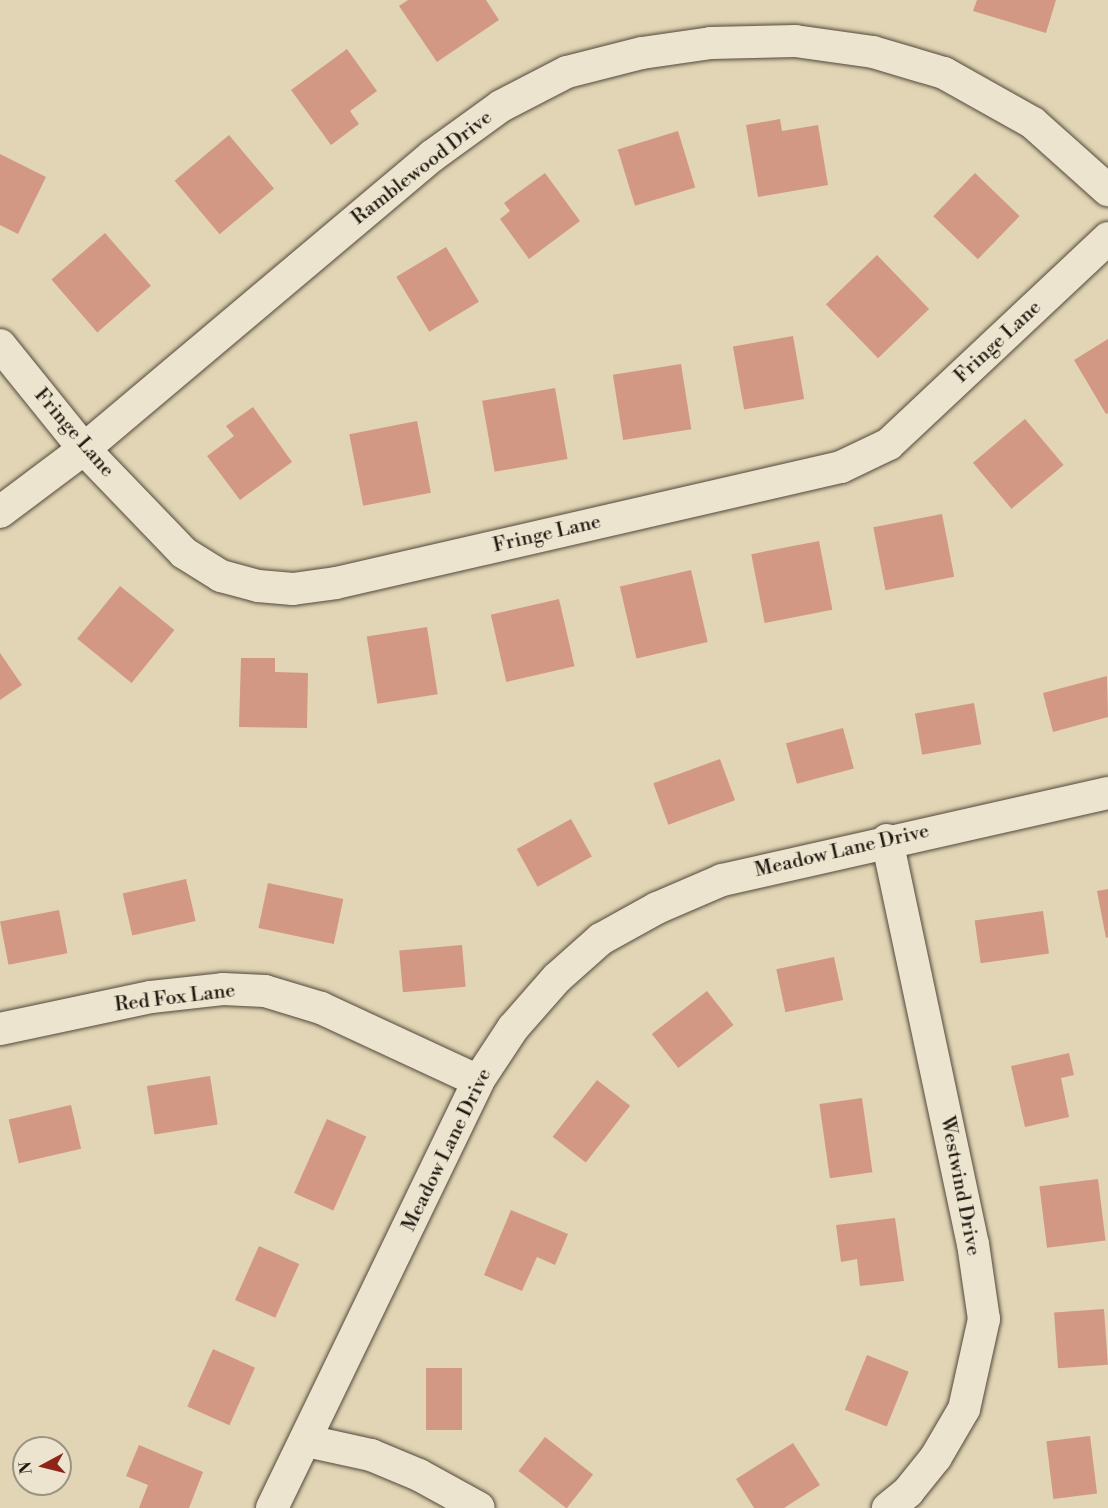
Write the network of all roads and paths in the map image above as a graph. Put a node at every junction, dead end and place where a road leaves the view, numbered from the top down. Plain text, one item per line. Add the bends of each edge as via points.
1 (1108, 190) edge
2 (1108, 238) edge
3 (0, 345) edge
4 (84, 448) junction
5 (0, 512) edge
6 (1108, 793) edge
7 (887, 840) junction
8 (0, 1029) edge
9 (478, 1081) junction
10 (307, 1441) junction
11 (272, 1508) edge
12 (479, 1508) edge
13 (888, 1508) edge

1 - 4 street, Ramblewood Drive via 1033,123 944,73 873,52 795,41 711,43 642,53 567,72 501,106 432,156
2 - 4 street, Fringe Lane via 889,444 841,467 336,583 292,589 258,586 220,576 184,553
3 - 4 street, Fringe Lane
4 - 5 street, Ramblewood Drive
6 - 7 street, Meadow Lane Drive
7 - 9 street, Meadow Lane Drive via 722,880 657,908 601,939 557,978 528,1011
7 - 13 street, Westwind Drive via 971,1233 984,1318 964,1409 936,1457 908,1492
8 - 9 street, Red Fox Lane via 151,997 223,988 265,991 321,1008
9 - 10 street, Meadow Lane Drive
10 - 11 street, Meadow Lane Drive
10 - 12 street via 371,1455 419,1475

